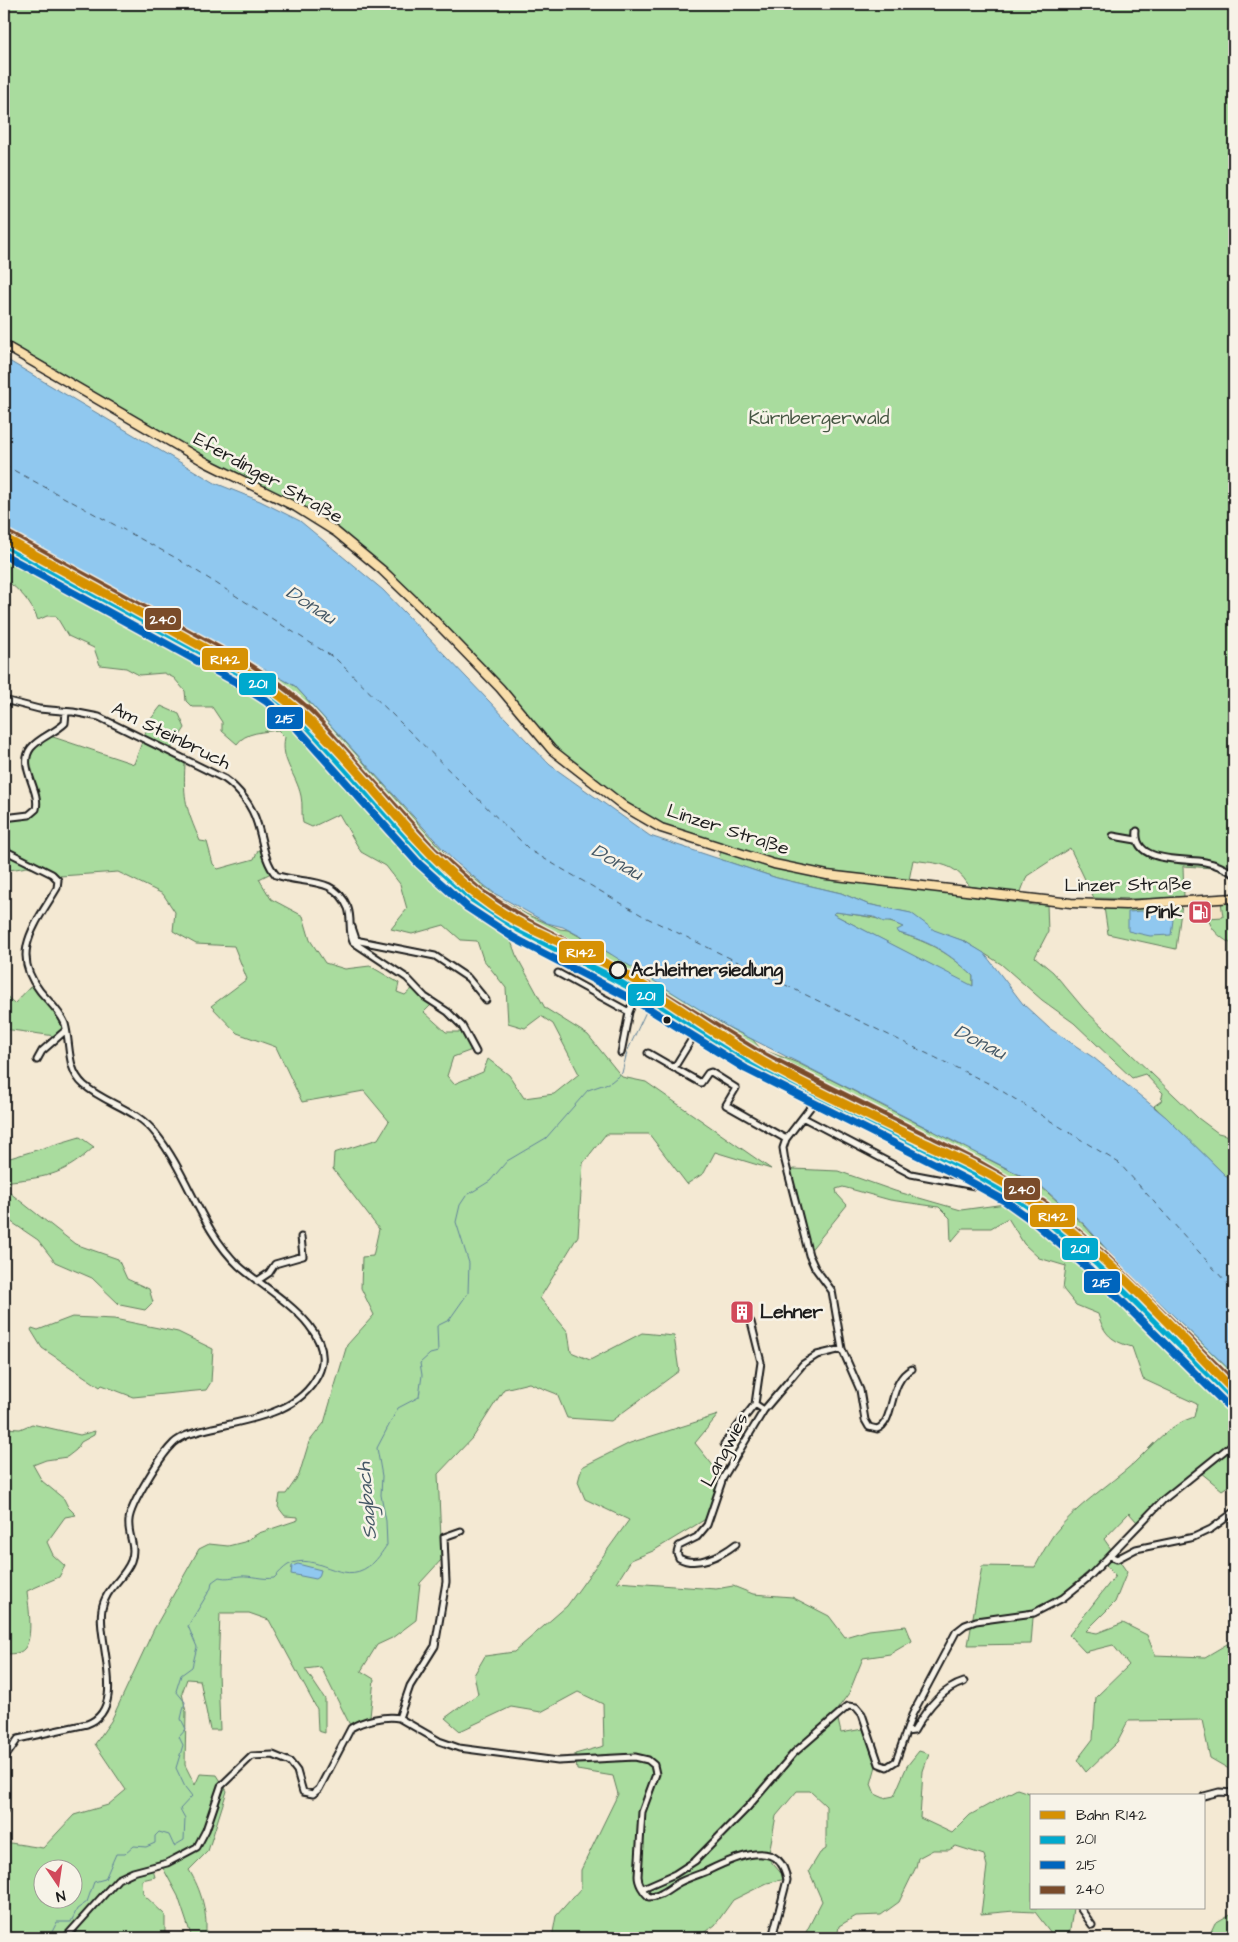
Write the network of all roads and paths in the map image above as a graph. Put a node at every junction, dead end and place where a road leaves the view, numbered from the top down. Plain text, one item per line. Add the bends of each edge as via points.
1 (4, 345) edge
2 (4, 544) edge
3 (4, 700) edge
4 (66, 712) junction
5 (528, 722) joint
6 (4, 818) edge
7 (1137, 831) dead end
8 (1113, 836) dead end
9 (1136, 840) junction
10 (4, 850) edge
11 (1234, 874) edge
12 (1234, 898) edge
13 (352, 926) junction
14 (558, 974) dead end
15 (638, 990) junction
16 (486, 1000) dead end
17 (629, 1012) junction
18 (698, 1029) junction
19 (66, 1030) junction
20 (476, 1052) dead end
21 (621, 1053) dead end
22 (648, 1053) dead end
23 (37, 1060) dead end
24 (678, 1070) dead end
25 (820, 1096) junction
26 (804, 1118) junction
27 (786, 1139) junction
28 (980, 1187) dead end
29 (301, 1237) dead end
30 (257, 1281) junction
31 (751, 1322) dead end
32 (842, 1349) junction
33 (912, 1369) dead end
34 (1234, 1398) edge
35 (755, 1404) junction
36 (764, 1410) junction
37 (1234, 1443) edge
38 (724, 1444) dead end
39 (1234, 1512) edge
40 (461, 1531) dead end
41 (736, 1544) dead end
42 (1110, 1556) junction
43 (964, 1682) dead end
44 (399, 1718) junction
45 (906, 1732) junction
46 (4, 1759) edge
47 (4, 1785) edge
48 (1234, 1793) edge
49 (1206, 1795) edge
50 (4, 1812) edge
51 (642, 1888) junction
52 (1081, 1910) edge
53 (1092, 1925) dead end
54 (65, 1938) edge
55 (772, 1938) edge

1 - 5 main road, Eferdinger Straße via 207,463 296,507 336,532 382,570 436,622
2 - 15 main road via 272,693 302,719 426,857 463,891 513,926
3 - 4 street via 19,706
4 - 6 street via 65,723 39,740 28,752 26,760 36,809 29,815
4 - 13 street, Am Steinbruch via 99,717 232,784 250,808 276,875 330,886 345,901
5 - 12 main road, Linzer Straße via 552,750 636,814 672,832 802,871 1071,903 1126,905
7 - 9 street
8 - 9 street
9 - 11 street via 1143,848 1161,857 1205,862
10 - 19 street via 58,880 57,888 30,935 25,960 32,981 58,1011
13 - 16 street via 356,939 360,941 440,958 468,978
13 - 20 street, Am Steinbruch via 350,936 353,942 407,978 425,997 448,1012 462,1026
14 - 17 street
15 - 17 street
15 - 18 main road
17 - 21 street
18 - 22 street via 674,1068
18 - 25 main road
19 - 23 street via 42,1051
19 - 30 street via 77,1077 84,1085 131,1112 155,1132 222,1247
24 - 27 street via 701,1083 711,1072 736,1088 726,1105
25 - 26 street
25 - 34 main road via 980,1176 1024,1202 1097,1263
26 - 27 street
26 - 28 street via 911,1174
27 - 32 street via 784,1154 811,1260 832,1292
29 - 30 street via 303,1256 276,1264
30 - 46 street via 297,1313 315,1334 322,1354 318,1376 303,1394 283,1408 187,1435 168,1449 132,1509 128,1524 134,1549 132,1561 103,1602 101,1620 109,1685 104,1711 94,1722 18,1739
31 - 35 street via 761,1362
32 - 33 street via 860,1390 865,1420 871,1428 885,1424 898,1382
32 - 36 street, Langwies via 817,1355 803,1364
35 - 36 street
35 - 38 street
36 - 41 street, Langwies via 723,1478 707,1525 696,1537 679,1546 677,1554 684,1560 707,1559
37 - 42 street via 1168,1496
39 - 42 street via 1208,1531 1188,1539 1136,1548 1117,1560
40 - 44 street via 444,1537 447,1577 435,1646 410,1686
42 - 45 street via 1072,1591 1043,1610 1029,1615 976,1621 961,1628 949,1642
43 - 45 street via 939,1698 924,1713 914,1731
44 - 51 street via 439,1741 459,1748 548,1760 635,1756 654,1764 656,1774 642,1812 638,1879
44 - 54 street via 390,1717 351,1728 319,1789 313,1794 303,1792 297,1771 290,1762 273,1755 252,1756 221,1786 197,1847 167,1863 118,1879
45 - 51 street via 896,1761 892,1766 884,1767 876,1758 860,1711 854,1706 845,1707 794,1752 695,1861 675,1874
47 - 50 street
48 - 49 street
51 - 55 street via 647,1896 656,1896 742,1855 766,1854 783,1867 787,1880
52 - 53 street

